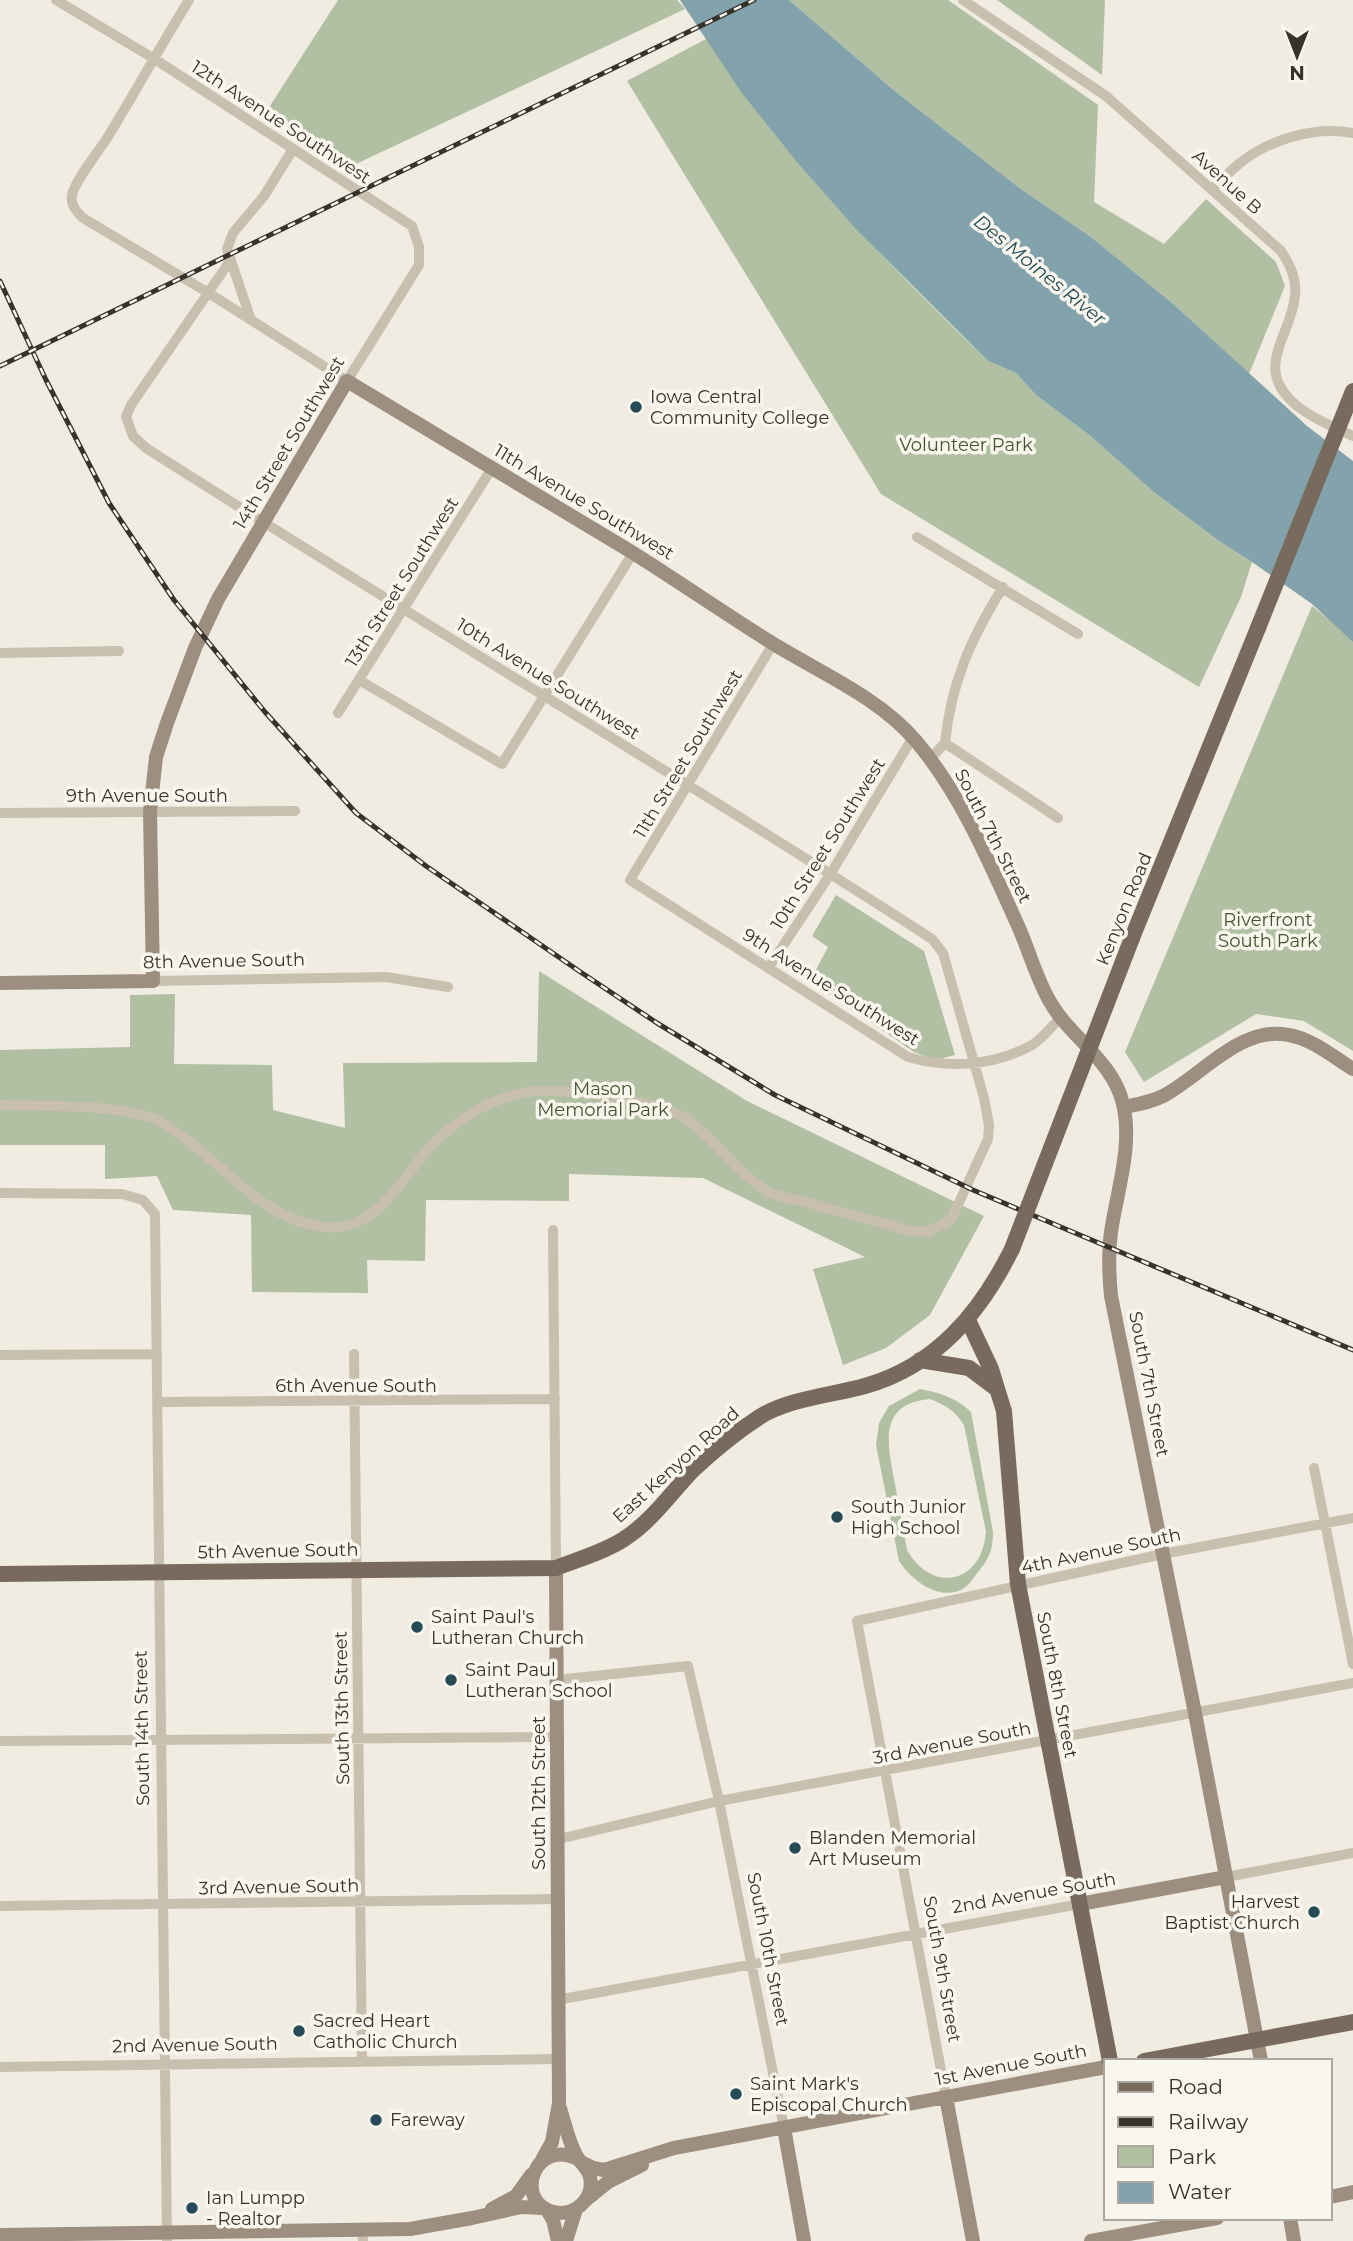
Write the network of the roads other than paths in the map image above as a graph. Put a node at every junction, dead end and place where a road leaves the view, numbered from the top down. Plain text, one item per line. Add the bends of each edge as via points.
1 (56, 0) edge
2 (189, 0) edge
3 (963, 0) edge
4 (153, 58) junction
5 (1353, 133) edge
6 (293, 149) junction
7 (1212, 189) junction
8 (230, 261) junction
9 (207, 292) junction
10 (395, 307) joint
11 (252, 320) junction
12 (346, 381) junction
13 (1353, 391) edge
14 (1353, 436) edge
15 (492, 468) junction
16 (263, 523) junction
17 (917, 537) dead end
18 (633, 553) junction
19 (1003, 587) junction
20 (404, 608) junction
21 (1078, 634) dead end
22 (773, 643) junction
23 (119, 651) dead end
24 (0, 653) edge
25 (359, 680) junction
26 (545, 694) junction
27 (338, 713) dead end
28 (913, 737) junction
29 (945, 743) junction
30 (930, 759) junction
31 (689, 785) junction
32 (295, 811) dead end
33 (150, 812) junction
34 (0, 813) edge
35 (1058, 818) dead end
36 (831, 873) junction
37 (629, 880) joint
38 (769, 967) junction
39 (153, 981) junction
40 (0, 982) edge
41 (448, 987) dead end
42 (1060, 1018) junction
43 (973, 1064) junction
44 (1353, 1069) edge
45 (0, 1105) edge
46 (1124, 1107) junction
47 (0, 1193) edge
48 (553, 1230) dead end
49 (968, 1320) junction
50 (157, 1354) junction
51 (354, 1354) dead end
52 (0, 1356) edge
53 (920, 1360) junction
54 (863, 1386) joint
55 (998, 1390) junction
56 (555, 1399) junction
57 (157, 1402) junction
58 (355, 1402) junction
59 (1314, 1468) dead end
60 (1353, 1518) edge
61 (1325, 1523) junction
62 (1163, 1554) junction
63 (556, 1568) junction
64 (356, 1570) junction
65 (159, 1572) junction
66 (0, 1574) edge
67 (1018, 1584) junction
68 (857, 1621) joint
69 (1353, 1664) edge
70 (557, 1680) junction
71 (1353, 1683) edge
72 (1195, 1713) junction
73 (558, 1737) junction
74 (358, 1738) junction
75 (161, 1740) junction
76 (0, 1741) edge
77 (1048, 1741) junction
78 (886, 1771) junction
79 (719, 1801) junction
80 (559, 1839) junction
81 (1353, 1853) edge
82 (1226, 1877) junction
83 (558, 1899) junction
84 (360, 1902) junction
85 (163, 1904) junction
86 (1080, 1904) junction
87 (0, 1906) edge
88 (916, 1934) junction
89 (751, 1965) junction
90 (558, 2000) junction
91 (1348, 2021) edge
92 (1257, 2041) junction
93 (558, 2059) junction
94 (1110, 2059) edge
95 (1155, 2059) edge
96 (1261, 2059) edge
97 (362, 2062) junction
98 (165, 2065) junction
99 (0, 2067) edge
100 (1104, 2067) edge
101 (946, 2097) junction
102 (559, 2104) junction
103 (783, 2128) junction
104 (674, 2148) junction
105 (579, 2160) junction
106 (538, 2166) junction
107 (1353, 2192) edge
108 (1332, 2197) edge
109 (581, 2204) junction
110 (545, 2209) junction
111 (472, 2218) junction
112 (1204, 2220) edge
113 (1290, 2220) edge
114 (1142, 2230) edge
115 (0, 2235) edge
116 (363, 2236) edge
117 (167, 2237) edge
118 (558, 2241) edge
119 (566, 2241) edge
120 (804, 2241) edge
121 (973, 2241) edge
122 (1091, 2241) edge
123 (1294, 2241) edge

1 - 4 street, 12th Avenue Southwest
2 - 4 street
3 - 7 street, Avenue B via 1106,96
4 - 6 street, 12th Avenue Southwest
4 - 9 street, 11th Avenue Southwest via 78,183 72,196 74,209
5 - 7 street via 1316,132 1272,144 1241,162
6 - 8 street via 264,196 233,233 227,249
6 - 10 street, 12th Avenue Southwest via 412,226 419,265
7 - 14 street, Avenue B via 1281,251 1293,273 1295,298 1276,355 1278,382 1312,417
8 - 9 street
8 - 11 street
9 - 11 street, 11th Avenue Southwest
9 - 16 street, 10th Avenue Southwest via 126,417 133,436 146,447
10 - 12 street, 14th Street Southwest
11 - 12 street, 11th Avenue Southwest
12 - 15 street, 11th Avenue Southwest
12 - 16 street, 14th Street Southwest
13 - 49 main road, Kenyon Road, bridge via 1012,1249
15 - 18 street, 11th Avenue Southwest
15 - 20 street, 13th Street Southwest
16 - 20 street, 10th Avenue Southwest
16 - 33 street, 14th Street Southwest via 218,599 182,680 156,757
17 - 19 street
18 - 22 street, 11th Avenue Southwest
18 - 26 street
19 - 21 street
19 - 29 street via 978,626 958,673
20 - 25 street, 13th Street Southwest
20 - 26 street, 10th Avenue Southwest
22 - 28 street, 11th Avenue Southwest via 884,711
22 - 31 street, 11th Street Southwest
23 - 24 street
25 - 26 street via 502,764
25 - 27 street, 13th Street Southwest
26 - 31 street, 10th Avenue Southwest
28 - 30 street, 11th Avenue Southwest
28 - 36 street, 10th Street Southwest
29 - 30 street
29 - 35 street
30 - 42 street, South 7th Street via 978,841
31 - 36 street, 10th Avenue Southwest
31 - 37 street, 11th Street Southwest
32 - 33 street, 9th Avenue South
33 - 34 street, 9th Avenue South
33 - 39 street
36 - 38 street, 10th Street Southwest
36 - 43 street, 10th Avenue Southwest via 932,939 943,953
37 - 38 street, 9th Avenue Southwest
38 - 43 street, 9th Avenue Southwest via 908,1057 933,1064
39 - 40 street, 8th Avenue South
39 - 41 street, 8th Avenue South via 386,977
42 - 43 street, 9th Avenue Southwest via 1033,1044
42 - 46 street, South 7th Street via 1110,1073
43 - 45 street via 984,1098 988,1139 951,1220 928,1232 768,1191 687,1119 617,1099 530,1091 509,1096 482,1108 435,1142 390,1199 372,1213 348,1225 326,1227 273,1209 159,1120 133,1112
44 - 46 street via 1298,1037 1260,1035 1237,1044 1163,1096
46 - 62 street, South 7th Street via 1123,1161 1108,1263
47 - 50 street, South 14th Street via 122,1194 143,1200 155,1214
48 - 56 street, South 12th Street
49 - 53 main road, Kenyon Road
49 - 55 main road, South 8th Street
50 - 52 street
50 - 57 street, South 14th Street
51 - 58 street, South 13th Street
53 - 54 main road, Kenyon Road
53 - 55 main road via 969,1368
54 - 63 main road, East Kenyon Road via 811,1397 761,1416 692,1471 662,1507 625,1539
55 - 67 main road, South 8th Street via 1008,1444
56 - 58 street, 6th Avenue South
56 - 63 street, South 12th Street
57 - 58 street, 6th Avenue South
57 - 65 street, South 14th Street
58 - 64 street, South 13th Street
59 - 61 street
60 - 61 street, 4th Avenue South
61 - 62 street, 4th Avenue South
61 - 69 street
62 - 67 street, 4th Avenue South
62 - 72 street, South 7th Street
63 - 64 main road, 5th Avenue South
63 - 70 street, South 12th Street
64 - 65 main road, 5th Avenue South
64 - 74 street, South 13th Street
65 - 66 main road, 5th Avenue South
65 - 75 street, South 14th Street
67 - 68 street, 4th Avenue South
67 - 77 main road, South 8th Street
68 - 78 street, South 9th Street
70 - 73 street, South 12th Street
70 - 79 street, South 10th Street via 688,1666
71 - 72 street, 3rd Avenue South
72 - 77 street, 3rd Avenue South
72 - 82 street, South 7th Street
73 - 74 street
73 - 80 street, South 12th Street
74 - 75 street
74 - 84 street, South 13th Street
75 - 76 street
75 - 85 street, South 14th Street
77 - 78 street, 3rd Avenue South
77 - 86 main road, South 8th Street
78 - 79 street, 3rd Avenue South
78 - 88 street, South 9th Street
79 - 80 street, 3rd Avenue South
79 - 89 street, South 10th Street
80 - 83 street, South 12th Street
81 - 82 street, 2nd Avenue South
82 - 86 street, 2nd Avenue South
82 - 92 street, South 7th Street
83 - 84 street, 3rd Avenue South
83 - 90 street, South 12th Street
84 - 85 street, 3rd Avenue South
84 - 97 street, South 13th Street
85 - 87 street, 3rd Avenue South
85 - 98 street, South 14th Street
86 - 88 street, 2nd Avenue South
86 - 94 main road, South 8th Street
88 - 89 street, 2nd Avenue South
88 - 101 street, South 9th Street
89 - 90 street, 2nd Avenue South
89 - 103 street, South 10th Street
90 - 93 street, South 12th Street
91 - 92 main road
92 - 95 main road
92 - 96 street, South 7th Street
93 - 97 street, 2nd Avenue South
93 - 102 street, South 12th Street
97 - 98 street, 2nd Avenue South
98 - 99 street, 2nd Avenue South
98 - 117 street, South 14th Street
100 - 101 street, 1st Avenue South
101 - 103 street, 1st Avenue South
101 - 121 street, South 9th Street
102 - 105 street, South 12th Street
102 - 106 street, South 12th Street via 552,2142
103 - 104 street, 1st Avenue South
103 - 120 street, South 10th Street
104 - 105 street, 1st Avenue South via 604,2170
104 - 109 street, 1st Avenue South via 608,2182
105 - 106 street via 556,2154
105 - 109 street via 591,2183
106 - 110 street via 531,2186
106 - 111 street via 516,2196
107 - 108 street
109 - 110 street via 562,2213
109 - 119 street
110 - 111 street via 521,2207
110 - 118 street
111 - 116 street
112 - 114 street
113 - 123 street
114 - 122 street
115 - 117 street
116 - 117 street

